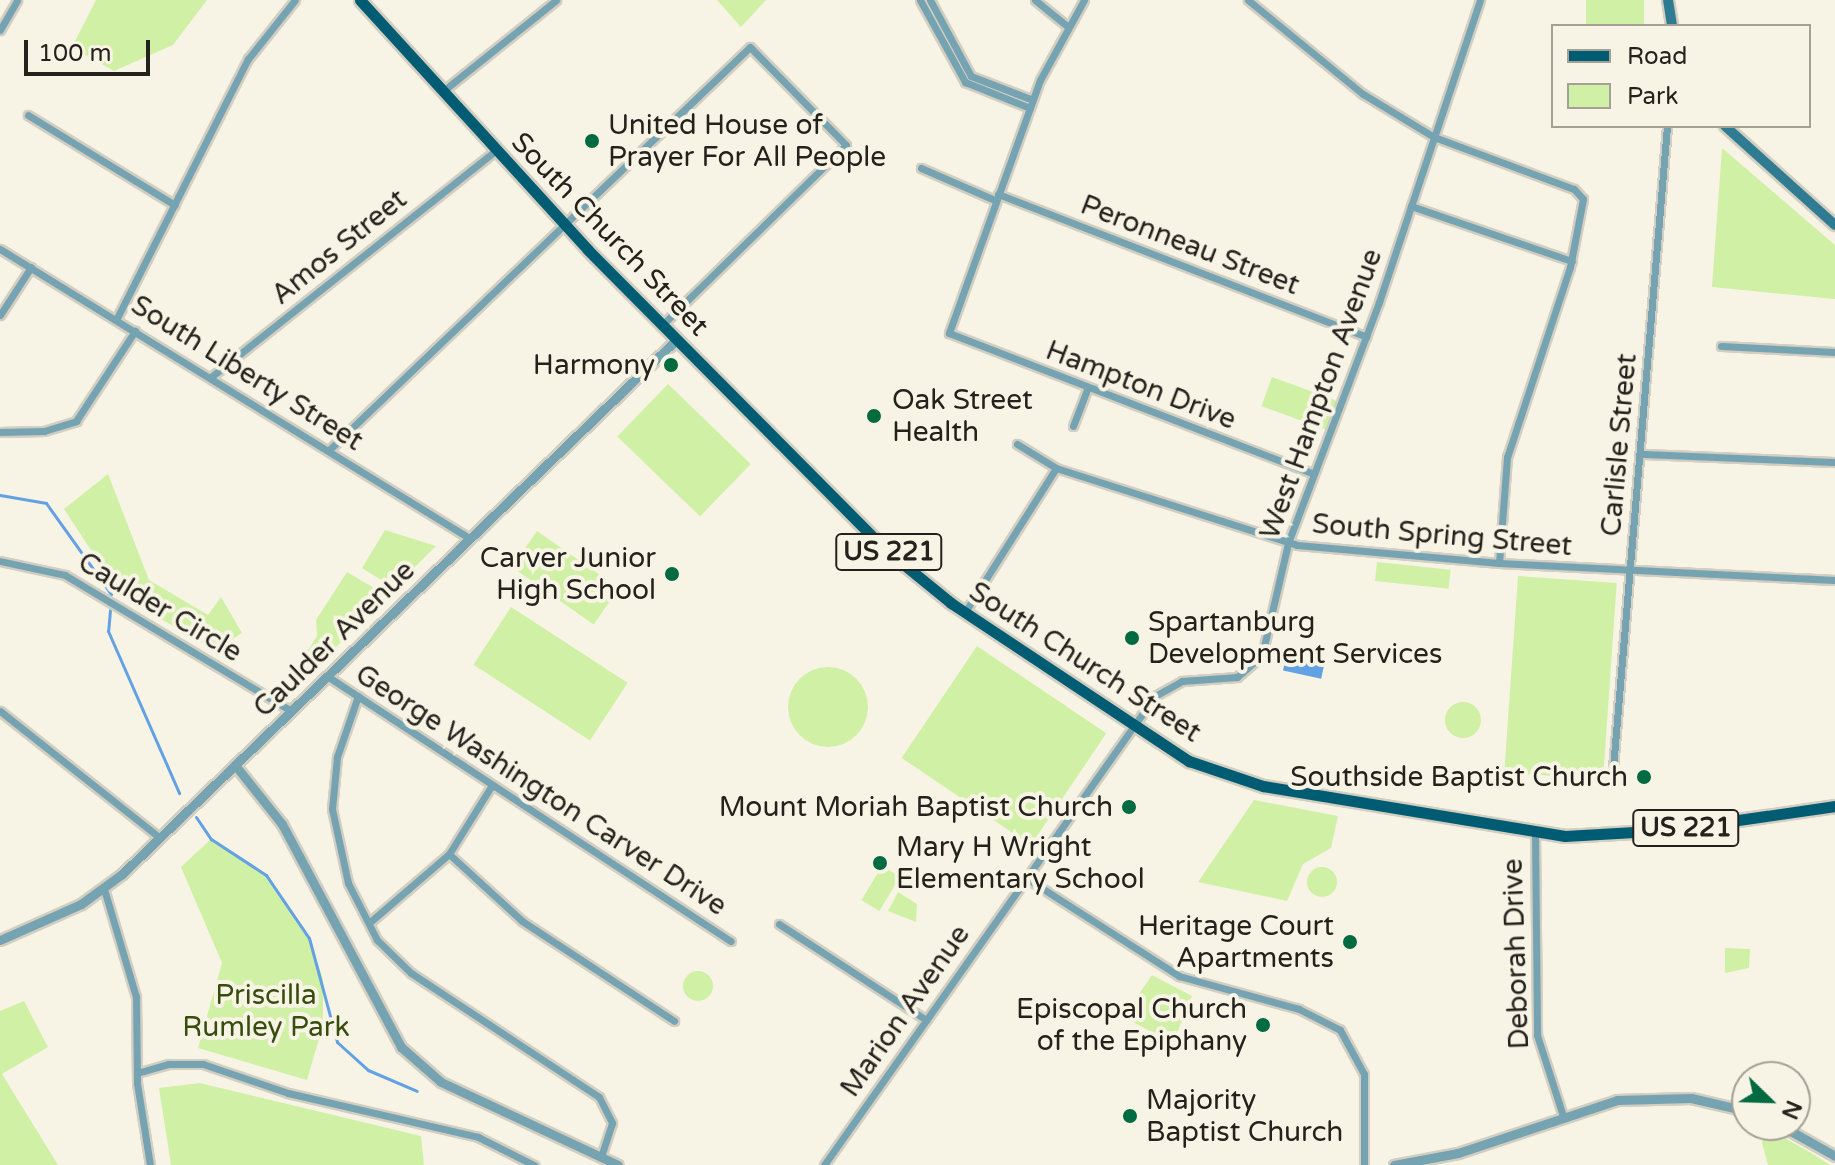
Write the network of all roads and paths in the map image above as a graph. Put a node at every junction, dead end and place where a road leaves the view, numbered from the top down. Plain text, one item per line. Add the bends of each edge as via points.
1 (17, 0) edge
2 (295, 0) edge
3 (556, 0) edge
4 (920, 0) edge
5 (930, 0) edge
6 (1035, 0) edge
7 (1084, 0) edge
8 (1248, 0) edge
9 (1480, 0) edge
10 (1668, 0) edge
11 (364, 1) edge
12 (1672, 24) edge
13 (1066, 25) junction
14 (0, 30) edge
15 (968, 79) junction
16 (443, 91) junction
17 (1031, 104) junction
18 (28, 115) dead end
19 (1667, 128) edge
20 (1727, 128) edge
21 (1434, 137) junction
22 (495, 151) junction
23 (921, 168) dead end
24 (996, 197) junction
25 (175, 205) junction
26 (1411, 206) junction
27 (563, 224) junction
28 (1835, 225) edge
29 (0, 249) edge
30 (1572, 261) junction
31 (31, 267) junction
32 (0, 315) edge
33 (117, 318) junction
34 (662, 325) junction
35 (135, 331) junction
36 (1366, 337) junction
37 (677, 339) junction
38 (1721, 346) dead end
39 (1835, 352) edge
40 (211, 377) junction
41 (1087, 389) junction
42 (1073, 426) dead end
43 (0, 432) edge
44 (1017, 444) dead end
45 (330, 449) junction
46 (1642, 454) junction
47 (1835, 462) edge
48 (1056, 468) junction
49 (1314, 474) junction
50 (469, 538) junction
51 (1288, 543) junction
52 (0, 561) edge
53 (1499, 563) junction
54 (1630, 571) junction
55 (1835, 580) edge
56 (965, 612) junction
57 (327, 676) junction
58 (358, 696) junction
59 (0, 711) edge
60 (291, 711) junction
61 (1133, 727) junction
62 (235, 765) junction
63 (1613, 768) dead end
64 (492, 785) junction
65 (1835, 806) edge
66 (1535, 834) junction
67 (160, 838) junction
68 (449, 854) junction
69 (1026, 878) junction
70 (104, 889) junction
71 (370, 922) junction
72 (779, 924) dead end
73 (0, 940) edge
74 (731, 941) dead end
75 (926, 1020) junction
76 (674, 1021) dead end
77 (137, 1073) junction
78 (1731, 1108) edge
79 (1563, 1116) junction
80 (1808, 1141) edge
81 (517, 1154) junction
82 (601, 1156) junction
83 (1835, 1156) edge
84 (150, 1165) edge
85 (513, 1165) edge
86 (534, 1165) edge
87 (618, 1165) edge
88 (824, 1165) edge
89 (1364, 1165) edge
90 (1394, 1165) edge

1 - 14 street
2 - 25 street via 248,59
3 - 16 street
4 - 15 street
5 - 15 street
6 - 13 street
7 - 13 street
8 - 21 street via 1356,89
9 - 21 street, West Hampton Avenue
10 - 12 main road
11 - 16 main road, South Church Street / US 221
13 - 17 street
15 - 17 street
16 - 22 main road, South Church Street / US 221
17 - 24 street
18 - 25 street
19 - 46 street, Carlisle Street
20 - 28 main road
21 - 26 street, West Hampton Avenue
21 - 30 street via 1574,189 1583,199
22 - 27 main road, South Church Street / US 221
22 - 40 street, Amos Street
23 - 24 street, Peronneau Street
24 - 36 street, Peronneau Street
24 - 41 street, Hampton Drive via 948,324 953,335
25 - 33 street
26 - 30 street
26 - 36 street, West Hampton Avenue
27 - 34 main road, South Church Street / US 221
27 - 34 street via 744,51 757,50 846,145
27 - 45 street
29 - 31 street, South Liberty Street
30 - 53 street via 1507,457
31 - 32 street
31 - 33 street, South Liberty Street
33 - 35 street, South Liberty Street
34 - 37 main road, South Church Street / US 221
35 - 40 street, South Liberty Street
35 - 43 street via 76,421 58,429
36 - 49 street, West Hampton Avenue
37 - 50 street, Caulder Avenue
37 - 56 main road, South Church Street / US 221 via 886,550
38 - 39 street
40 - 45 street, South Liberty Street
41 - 42 street
41 - 49 street, Hampton Drive
44 - 48 street, South Spring Street
45 - 50 street, South Liberty Street
46 - 47 street
46 - 54 street, Carlisle Street
48 - 51 street, South Spring Street
48 - 56 street
49 - 51 street, West Hampton Avenue
50 - 57 street, Caulder Avenue
51 - 53 street, South Spring Street
51 - 61 street, West Hampton Avenue via 1258,663 1237,677 1172,684 1155,696
52 - 60 street, Caulder Circle via 65,575
53 - 54 street, South Spring Street
54 - 55 street, South Spring Street
54 - 63 street, Carlisle Street
56 - 61 main road, South Church Street / US 221
57 - 58 street, George Washington Carver Drive
57 - 60 street, Caulder Avenue
58 - 64 street, George Washington Carver Drive
58 - 71 street via 337,757 332,809 341,862
59 - 67 street
60 - 62 street, Caulder Avenue
61 - 66 main road, South Church Street / US 221 via 1189,761 1234,779
61 - 69 street, Marion Avenue
62 - 67 street, Caulder Avenue
62 - 82 street via 282,824 401,1047 441,1082
64 - 68 street
64 - 74 street, George Washington Carver Drive
65 - 66 main road, South Church Street / US 221 via 1634,834
66 - 79 street, Deborah Drive via 1537,1035
67 - 70 street, Caulder Avenue
68 - 71 street
68 - 76 street via 522,921
69 - 75 street, Marion Avenue
69 - 89 street via 1179,976 1299,1009 1340,1030 1364,1074
70 - 73 street, Caulder Avenue
70 - 77 street via 136,997
71 - 82 street via 377,940 411,973 599,1097 612,1123
72 - 75 street
75 - 88 street, Marion Avenue
77 - 81 street via 169,1064 203,1064 288,1093 478,1137
77 - 84 street
78 - 79 street via 1668,1097 1617,1100
79 - 90 street via 1458,1153
80 - 83 street
81 - 85 street
81 - 86 street
82 - 87 street

